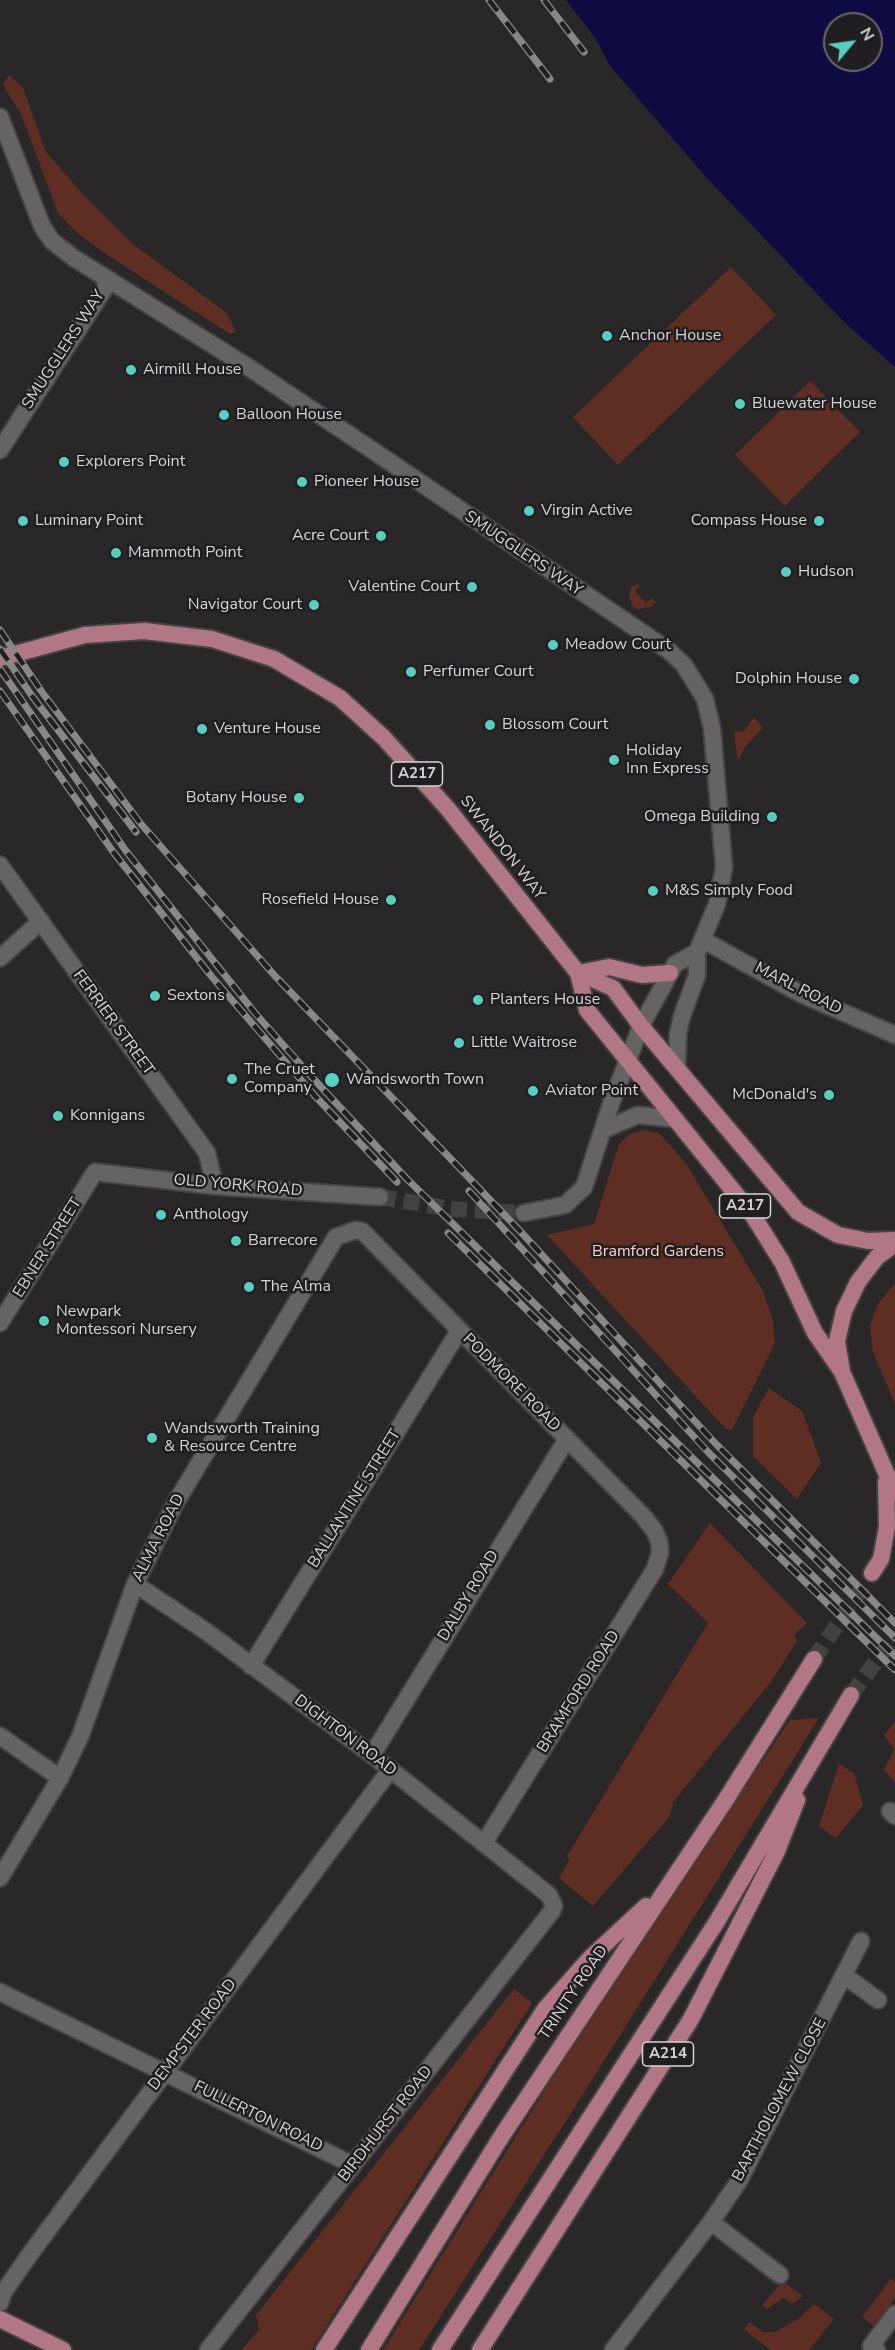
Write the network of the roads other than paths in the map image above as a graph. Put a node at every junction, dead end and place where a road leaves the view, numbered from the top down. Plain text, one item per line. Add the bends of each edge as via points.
1 (0, 117) edge
2 (110, 280) junction
3 (0, 450) edge
4 (0, 658) edge
5 (0, 865) edge
6 (40, 921) junction
7 (700, 946) junction
8 (0, 958) edge
9 (578, 973) junction
10 (670, 974) junction
11 (641, 1026) junction
12 (895, 1035) edge
13 (627, 1059) junction
14 (678, 1067) junction
15 (675, 1119) junction
16 (603, 1130) junction
17 (95, 1172) joint
18 (215, 1186) junction
19 (380, 1197) tunnel mouth
20 (529, 1212) tunnel mouth
21 (362, 1231) joint
22 (895, 1239) edge
23 (895, 1244) edge
24 (0, 1323) edge
25 (459, 1331) junction
26 (842, 1372) junction
27 (567, 1438) junction
28 (880, 1461) junction
29 (895, 1492) edge
30 (657, 1536) joint
31 (872, 1572) tunnel mouth
32 (135, 1584) junction
33 (814, 1659) tunnel mouth
34 (251, 1666) junction
35 (851, 1695) tunnel mouth
36 (0, 1736) edge
37 (817, 1749) junction
38 (372, 1755) junction
39 (390, 1770) junction
40 (60, 1778) junction
41 (484, 1843) junction
42 (0, 1878) edge
43 (669, 1884) junction
44 (549, 1895) joint
45 (861, 1941) dead end
46 (845, 1976) junction
47 (0, 1992) edge
48 (878, 2000) dead end
49 (165, 2072) junction
50 (353, 2165) junction
51 (711, 2222) junction
52 (780, 2275) dead end
53 (0, 2302) edge
54 (895, 2314) edge
55 (0, 2319) edge
56 (63, 2350) edge
57 (208, 2350) edge
58 (324, 2350) edge
59 (369, 2350) edge
60 (440, 2350) edge
61 (480, 2350) edge
62 (613, 2350) edge
63 (877, 2350) edge

1 - 2 street, SMUGGLERS WAY via 42,226 52,241
2 - 3 street, SMUGGLERS WAY
2 - 7 street, SMUGGLERS WAY via 369,448 668,650 684,665 705,699 722,819 722,882
4 - 9 highway, SWANDON WAY / A217 via 85,635 144,631 212,639 274,659 340,698 384,738 448,809
5 - 6 street, FERRIER STREET
6 - 8 street
6 - 18 street, FERRIER STREET via 207,1153
7 - 10 street via 675,964
7 - 12 street, MARL ROAD
7 - 14 street, SMUGGLERS WAY via 697,975 678,1033
9 - 10 highway via 609,967 642,975
9 - 11 highway, SWANDON WAY / A217 via 613,988
9 - 13 highway, SWANDON WAY / A217 via 587,1010
10 - 11 street
11 - 13 street
11 - 14 highway, SWANDON WAY / A217
13 - 15 highway, SWANDON WAY / A217
13 - 16 street
14 - 22 highway, SWANDON WAY / A217 via 798,1212 838,1235 868,1241
15 - 16 street via 638,1115
15 - 26 highway, SWANDON WAY / A217 via 752,1214 782,1262 815,1333
16 - 20 street via 588,1177 578,1194 565,1205
17 - 18 street, OLD YORK ROAD
17 - 24 street, EBNER STREET
18 - 19 street, OLD YORK ROAD
21 - 25 street, PODMORE ROAD
21 - 32 street, ALMA ROAD via 336,1237 176,1502
23 - 26 highway, A217 via 867,1269 844,1311 837,1341
25 - 27 street, PODMORE ROAD
25 - 34 street, BALLANTINE STREET
26 - 28 highway, A217
27 - 30 street, PODMORE ROAD via 643,1516
27 - 38 street, DALBY ROAD
28 - 29 highway, A217
28 - 31 highway via 889,1510 881,1559
30 - 41 street, BRAMFORD ROAD via 660,1553 655,1569
32 - 34 street, DIGHTON ROAD
32 - 40 street, ALMA ROAD via 85,1725
33 - 43 highway, TRINITY ROAD
34 - 38 street, DIGHTON ROAD
35 - 37 highway, A214
36 - 40 street
37 - 60 highway, A214 via 716,1923
37 - 61 highway, A214 via 777,1851 691,2019
38 - 39 street, DIGHTON ROAD
39 - 41 street, DIGHTON ROAD
39 - 49 street, DEMPSTER ROAD
40 - 42 street, ALMA ROAD
41 - 44 street, DIGHTON ROAD
43 - 58 highway via 590,1958 545,2009
43 - 59 highway, TRINITY ROAD via 503,2134
44 - 50 street, BIRDHURST ROAD via 552,1911
45 - 46 street, BARTHOLOMEW CLOSE
46 - 48 street
46 - 51 street, BARTHOLOMEW CLOSE via 739,2181
47 - 49 street, FULLERTON ROAD
49 - 50 street, FULLERTON ROAD
49 - 53 street, DEMPSTER ROAD via 33,2250
50 - 57 street, BIRDHURST ROAD
51 - 52 street
51 - 62 street, BARTHOLOMEW CLOSE
54 - 63 street via 871,2346
55 - 56 highway

